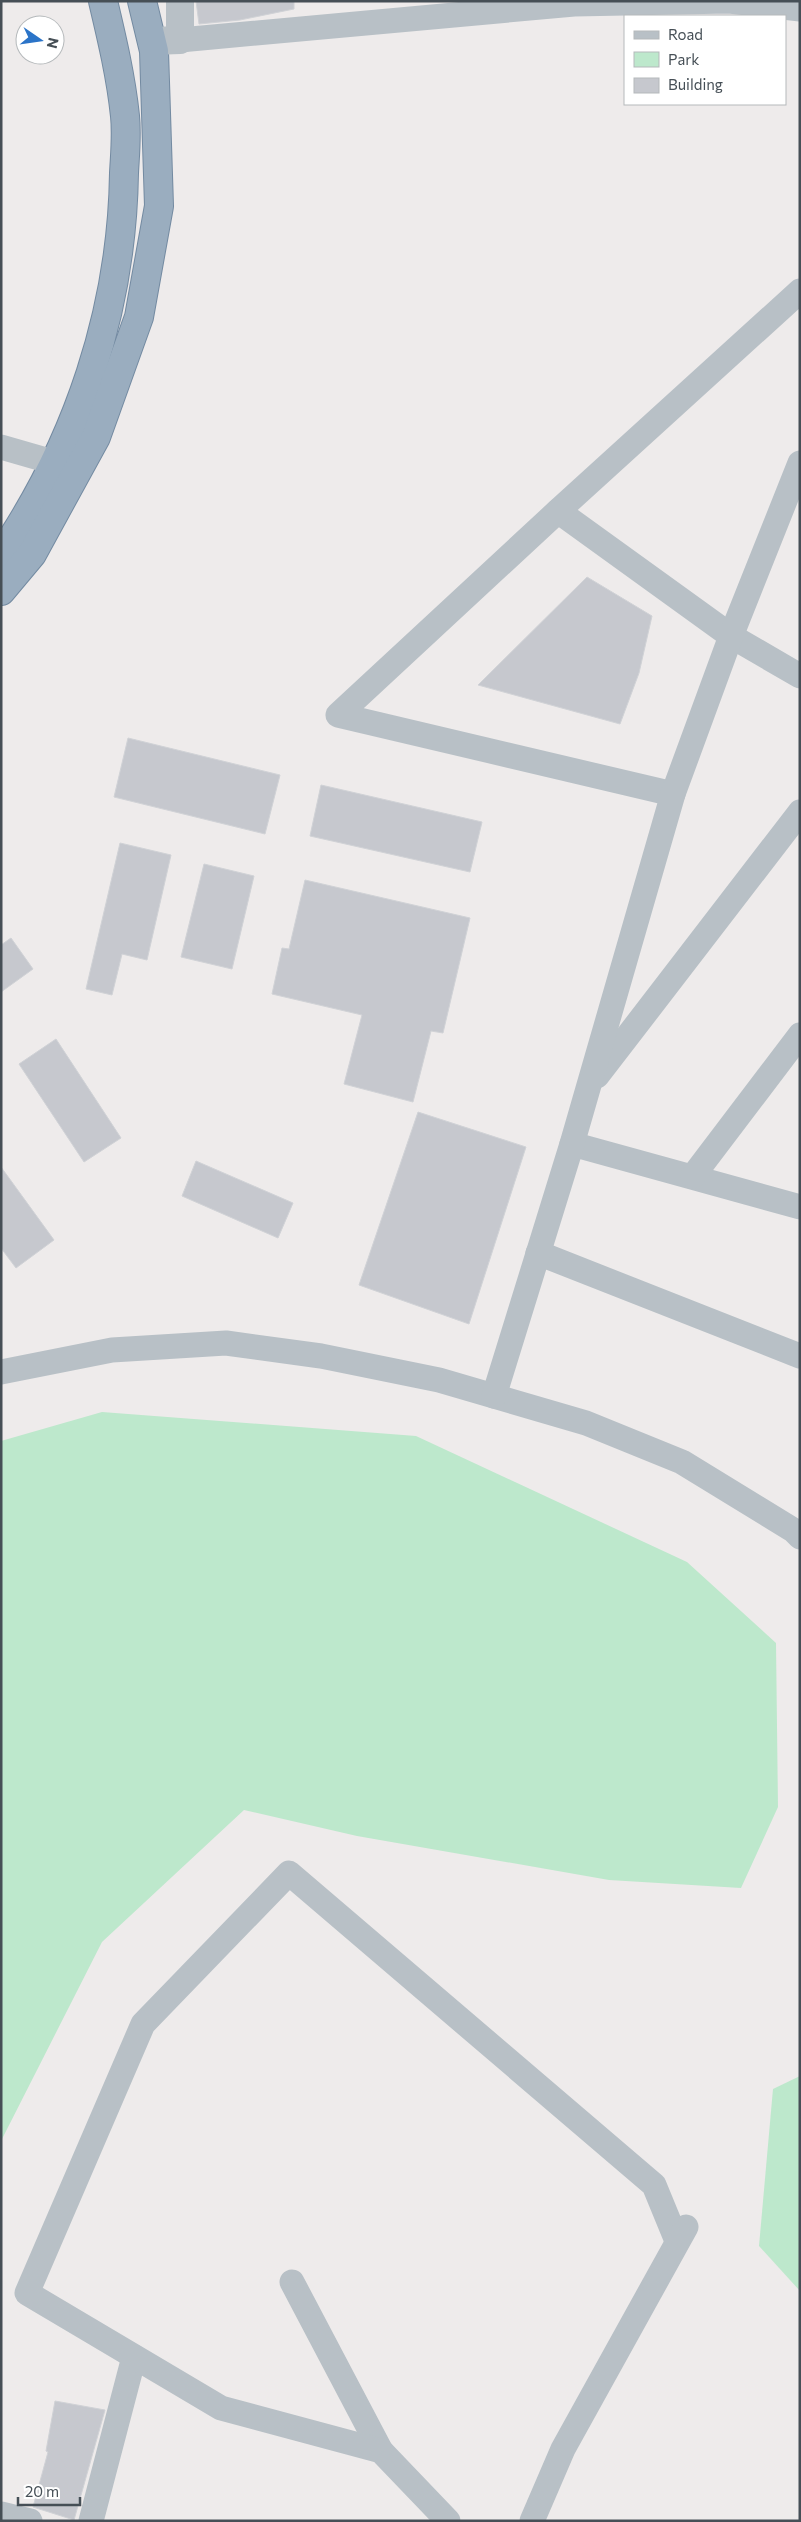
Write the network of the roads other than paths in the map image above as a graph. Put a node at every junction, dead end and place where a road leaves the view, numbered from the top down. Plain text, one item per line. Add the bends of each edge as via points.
1 (103, 1) edge
2 (142, 1) edge
3 (180, 1) edge
4 (574, 3) edge
5 (800, 8) edge
6 (180, 40) junction
7 (152, 42) junction
8 (800, 291) edge
9 (1, 447) edge
10 (53, 462) junction
11 (800, 462) edge
12 (558, 511) junction
13 (1, 556) edge
14 (1, 591) edge
15 (732, 636) junction
16 (800, 676) edge
17 (673, 794) junction
18 (800, 812) edge
19 (797, 1042) edge
20 (588, 1089) junction
21 (572, 1144) junction
22 (694, 1176) junction
23 (800, 1207) edge
24 (538, 1253) junction
25 (800, 1356) edge
26 (1, 1372) edge
27 (494, 1396) junction
28 (800, 1537) edge
29 (292, 2282) dead end
30 (134, 2357) junction
31 (380, 2451) junction
32 (1, 2514) edge
33 (30, 2521) edge
34 (91, 2521) edge
35 (448, 2521) edge
36 (532, 2521) edge

1 - 10 highway via 117,59 125,118 118,266 106,327 86,389
2 - 7 highway
3 - 6 street
4 - 5 street via 729,1
4 - 6 street
6 - 7 street
7 - 14 highway via 159,206 139,317 96,437 32,554
8 - 12 street
9 - 10 street
10 - 13 highway via 26,518
11 - 15 street
12 - 15 street
12 - 17 street via 338,715
15 - 16 street
15 - 17 street
17 - 20 street
18 - 20 street
19 - 22 street
20 - 21 street
21 - 22 street
21 - 24 street
22 - 23 street
24 - 25 street
24 - 27 street
26 - 27 street via 112,1350 226,1343 330,1358 439,1380
27 - 28 street via 586,1423 682,1462
29 - 31 street
30 - 31 street via 220,2408
30 - 34 street
30 - 36 street via 27,2293 143,2024 289,1873 654,2185 682,2233 563,2449
31 - 35 street
32 - 33 street

